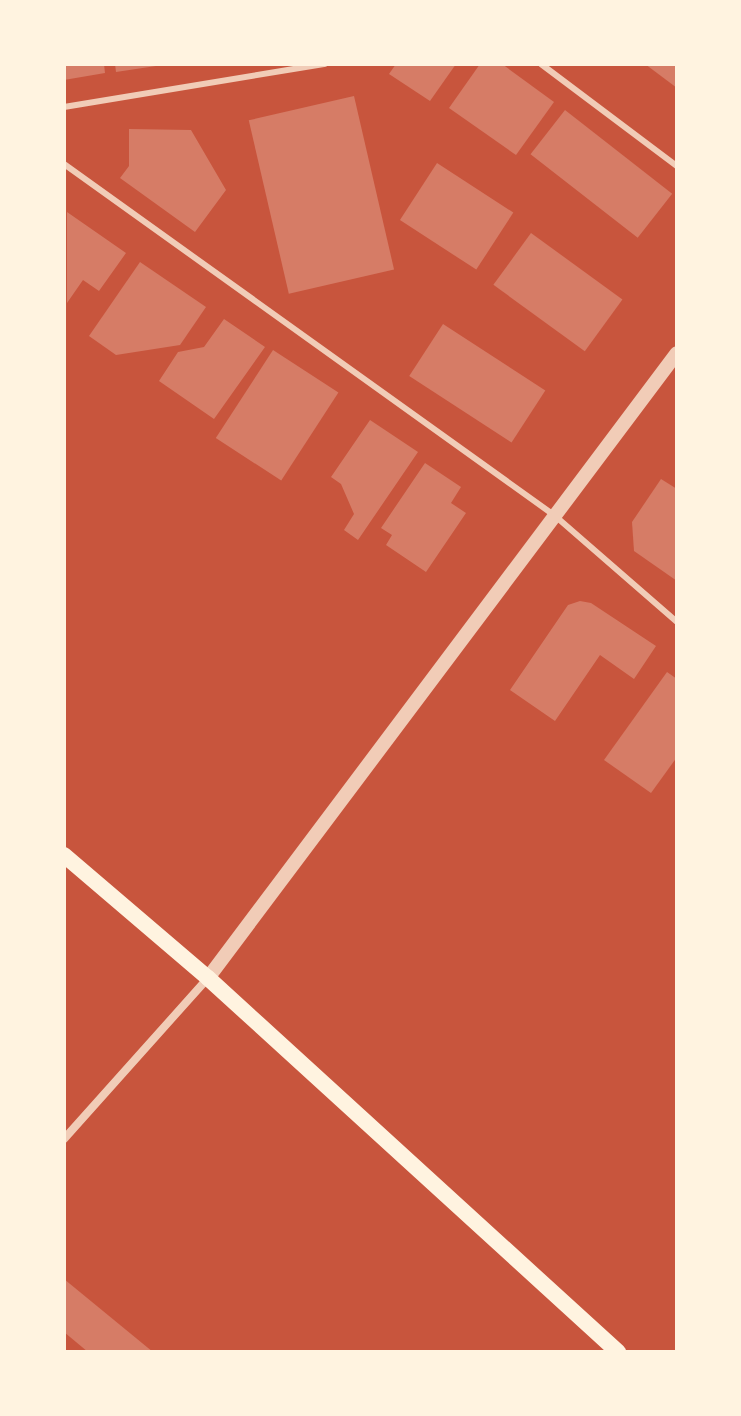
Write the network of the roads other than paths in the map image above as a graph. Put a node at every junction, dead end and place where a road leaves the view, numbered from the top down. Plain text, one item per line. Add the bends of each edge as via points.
1 (325, 64) edge
2 (541, 64) edge
3 (64, 107) edge
4 (64, 164) edge
5 (677, 166) edge
6 (677, 353) edge
7 (554, 515) junction
8 (677, 622) edge
9 (64, 855) edge
10 (208, 978) junction
11 (64, 1139) edge
12 (618, 1352) edge

1 - 3 lane
2 - 5 lane
4 - 7 lane
6 - 7 street
7 - 8 lane
7 - 10 street
9 - 10 main road
10 - 11 street
10 - 12 main road

